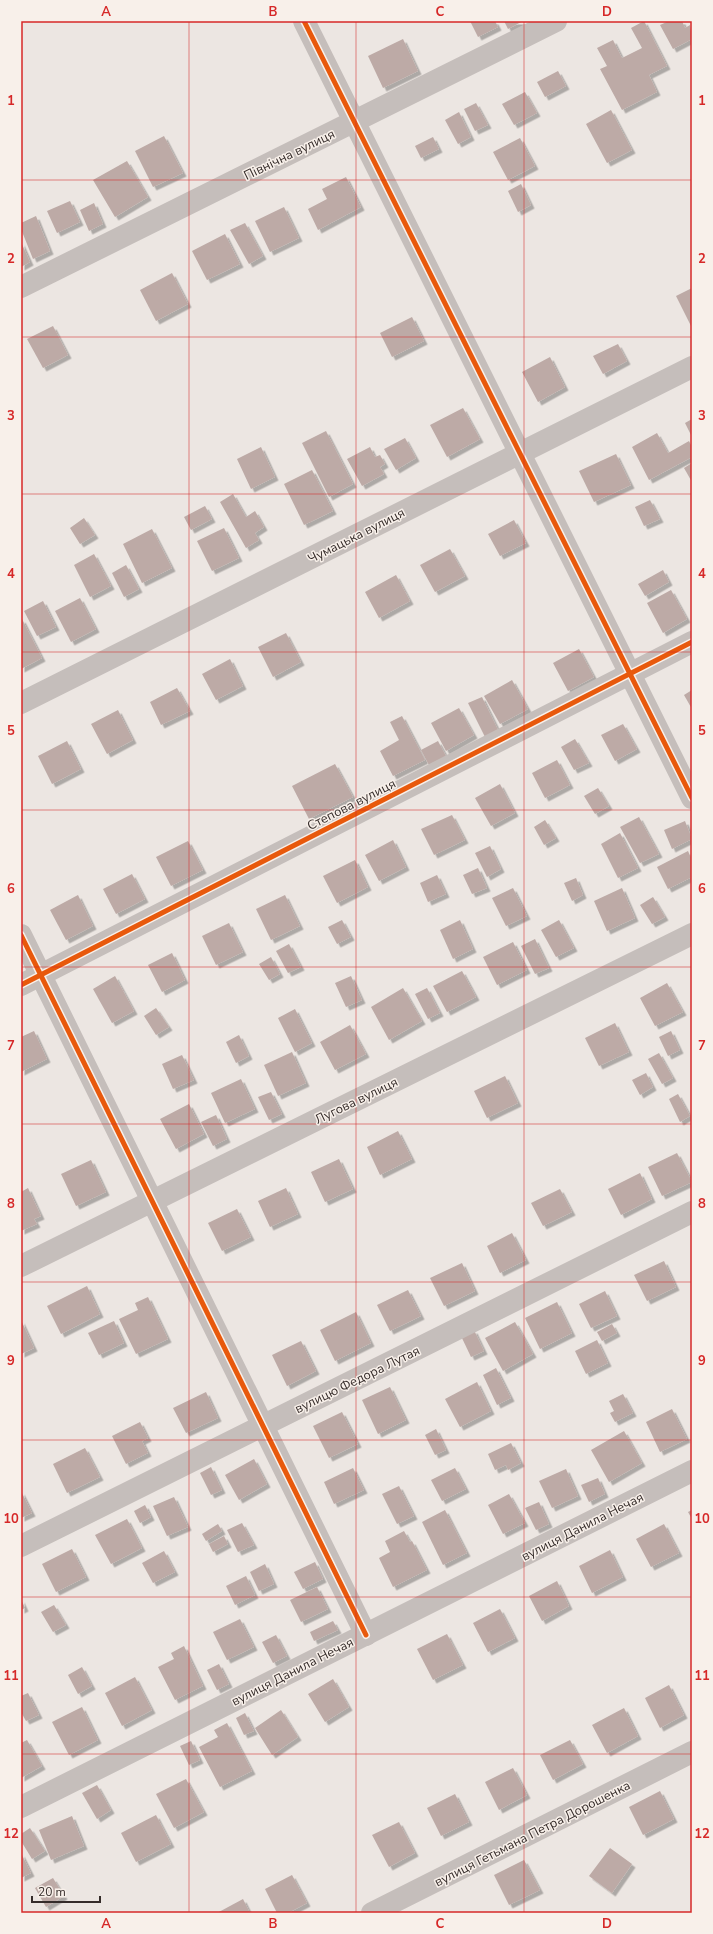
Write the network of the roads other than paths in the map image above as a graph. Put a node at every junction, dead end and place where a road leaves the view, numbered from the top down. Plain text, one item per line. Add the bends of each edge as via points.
1 (304, 21) edge
2 (556, 21) edge
3 (354, 121) junction
4 (21, 287) edge
5 (692, 367) edge
6 (520, 453) junction
7 (692, 642) edge
8 (630, 674) junction
9 (21, 703) edge
10 (692, 798) edge
11 (692, 934) edge
12 (21, 935) edge
13 (41, 975) junction
14 (21, 985) edge
15 (152, 1201) junction
16 (692, 1212) edge
17 (21, 1266) edge
18 (263, 1426) junction
19 (692, 1471) edge
20 (21, 1546) edge
21 (366, 1635) junction
22 (692, 1752) edge
23 (21, 1807) edge
24 (372, 1913) edge

1 - 3 street
2 - 3 street, Північна вулиця
3 - 4 street, Північна вулиця
3 - 6 street
5 - 6 street, Чумацька вулиця
6 - 8 street
6 - 9 street, Чумацька вулиця
7 - 8 street, Степова вулиця
8 - 10 street
8 - 13 street, Степова вулиця
11 - 15 street, Лугова вулиця
12 - 13 street
13 - 14 street, Степова вулиця
13 - 15 street
15 - 17 street, Лугова вулиця
15 - 18 street
16 - 18 street, вулицю Федора Лутая
18 - 20 street, вулицю Федора Лутая
18 - 21 street
19 - 21 street, вулиця Данила Нечая
21 - 23 street, вулиця Данила Нечая
22 - 24 street, вулиця Гетьмана Петра Дорошенка

